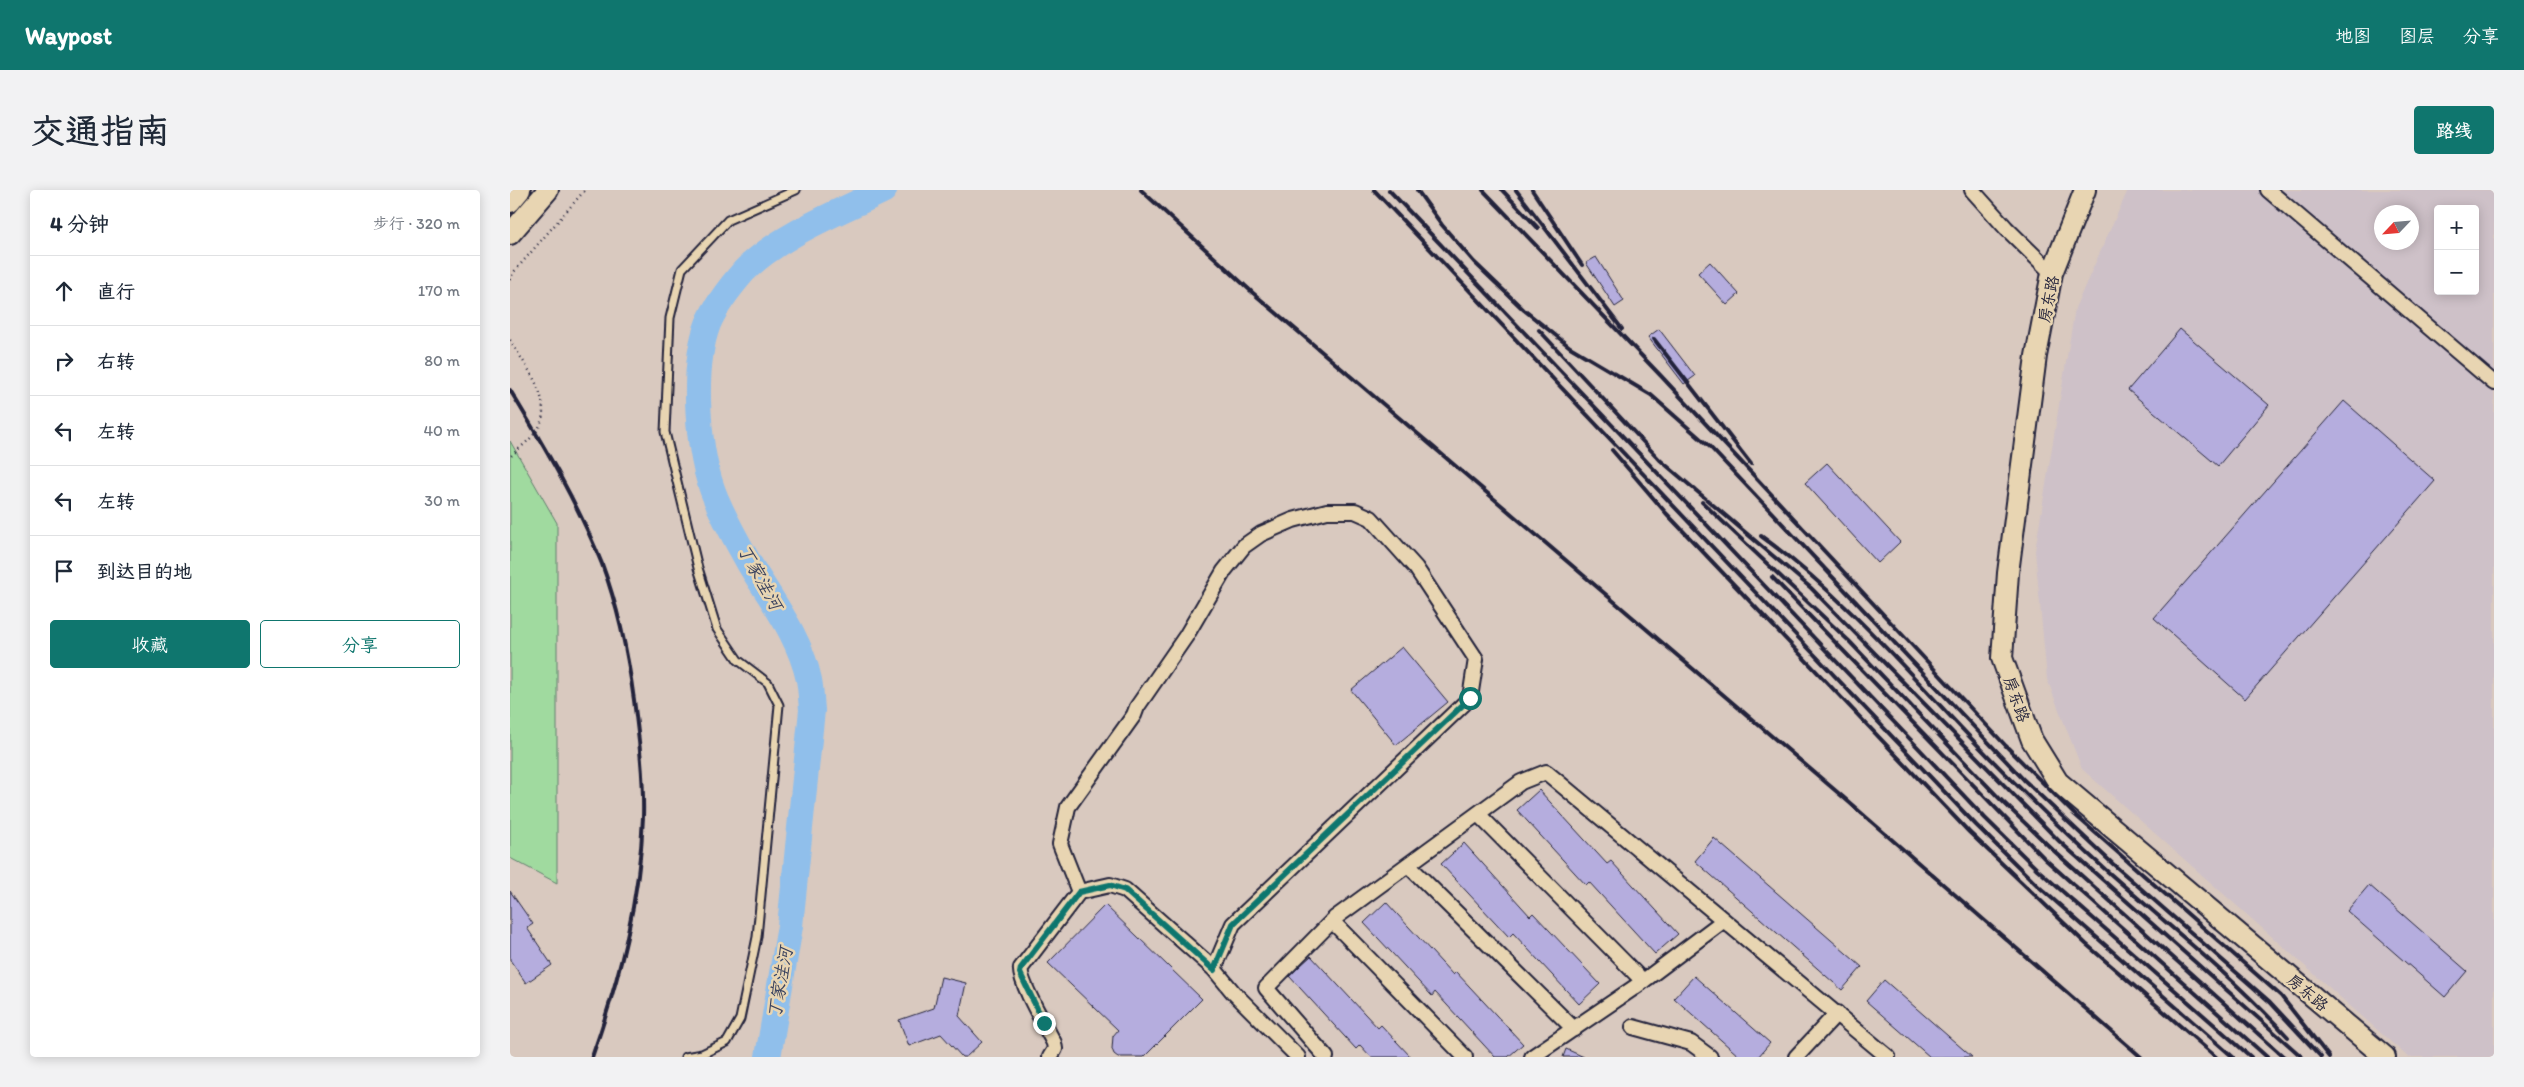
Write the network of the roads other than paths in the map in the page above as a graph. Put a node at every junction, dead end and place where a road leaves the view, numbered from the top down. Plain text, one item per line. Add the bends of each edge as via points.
1 (520, 190) edge
2 (548, 190) edge
3 (796, 190) edge
4 (1972, 190) edge
5 (2085, 190) edge
6 (2268, 190) edge
7 (510, 202) edge
8 (510, 234) edge
9 (2052, 273) junction
10 (2494, 383) edge
11 (1478, 814) junction
12 (1408, 865) junction
13 (1079, 892) junction
14 (1332, 921) junction
15 (1723, 921) junction
16 (1214, 970) junction
17 (1644, 981) junction
18 (1837, 1013) junction
19 (1634, 1027) dead end
20 (1574, 1029) junction
21 (685, 1057) edge
22 (1050, 1057) edge
23 (1298, 1057) edge
24 (1326, 1057) edge
25 (1465, 1057) edge
26 (1532, 1057) edge
27 (1710, 1057) edge
28 (1796, 1057) edge
29 (1888, 1057) edge
30 (2385, 1057) edge

1 - 7 main road
2 - 8 main road
3 - 21 lane via 728,220 682,269 670,318 665,432 698,568 717,629 738,660 768,683 779,705 757,937 740,1019 727,1042 702,1054
4 - 9 street
5 - 9 main road, 房东路
6 - 10 street
9 - 30 main road, 房东路 via 2036,356 2021,470 2008,573 2002,658 2032,740 2058,782
11 - 12 street
11 - 15 street via 1521,782 1546,772
11 - 17 street
12 - 14 street
12 - 20 street
13 - 16 street via 1110,885 1125,890
13 - 16 street via 1060,844 1068,807 1134,715 1224,571 1244,546 1292,520 1328,511 1355,512 1371,518 1416,568 1476,659 1470,698 1233,924
13 - 22 street via 1020,973 1054,1043 1055,1049
14 - 24 street via 1266,988
14 - 25 street
15 - 17 street
15 - 18 street
16 - 23 street
17 - 20 street
18 - 28 street
18 - 29 street
19 - 27 street via 1691,1043
20 - 26 street

